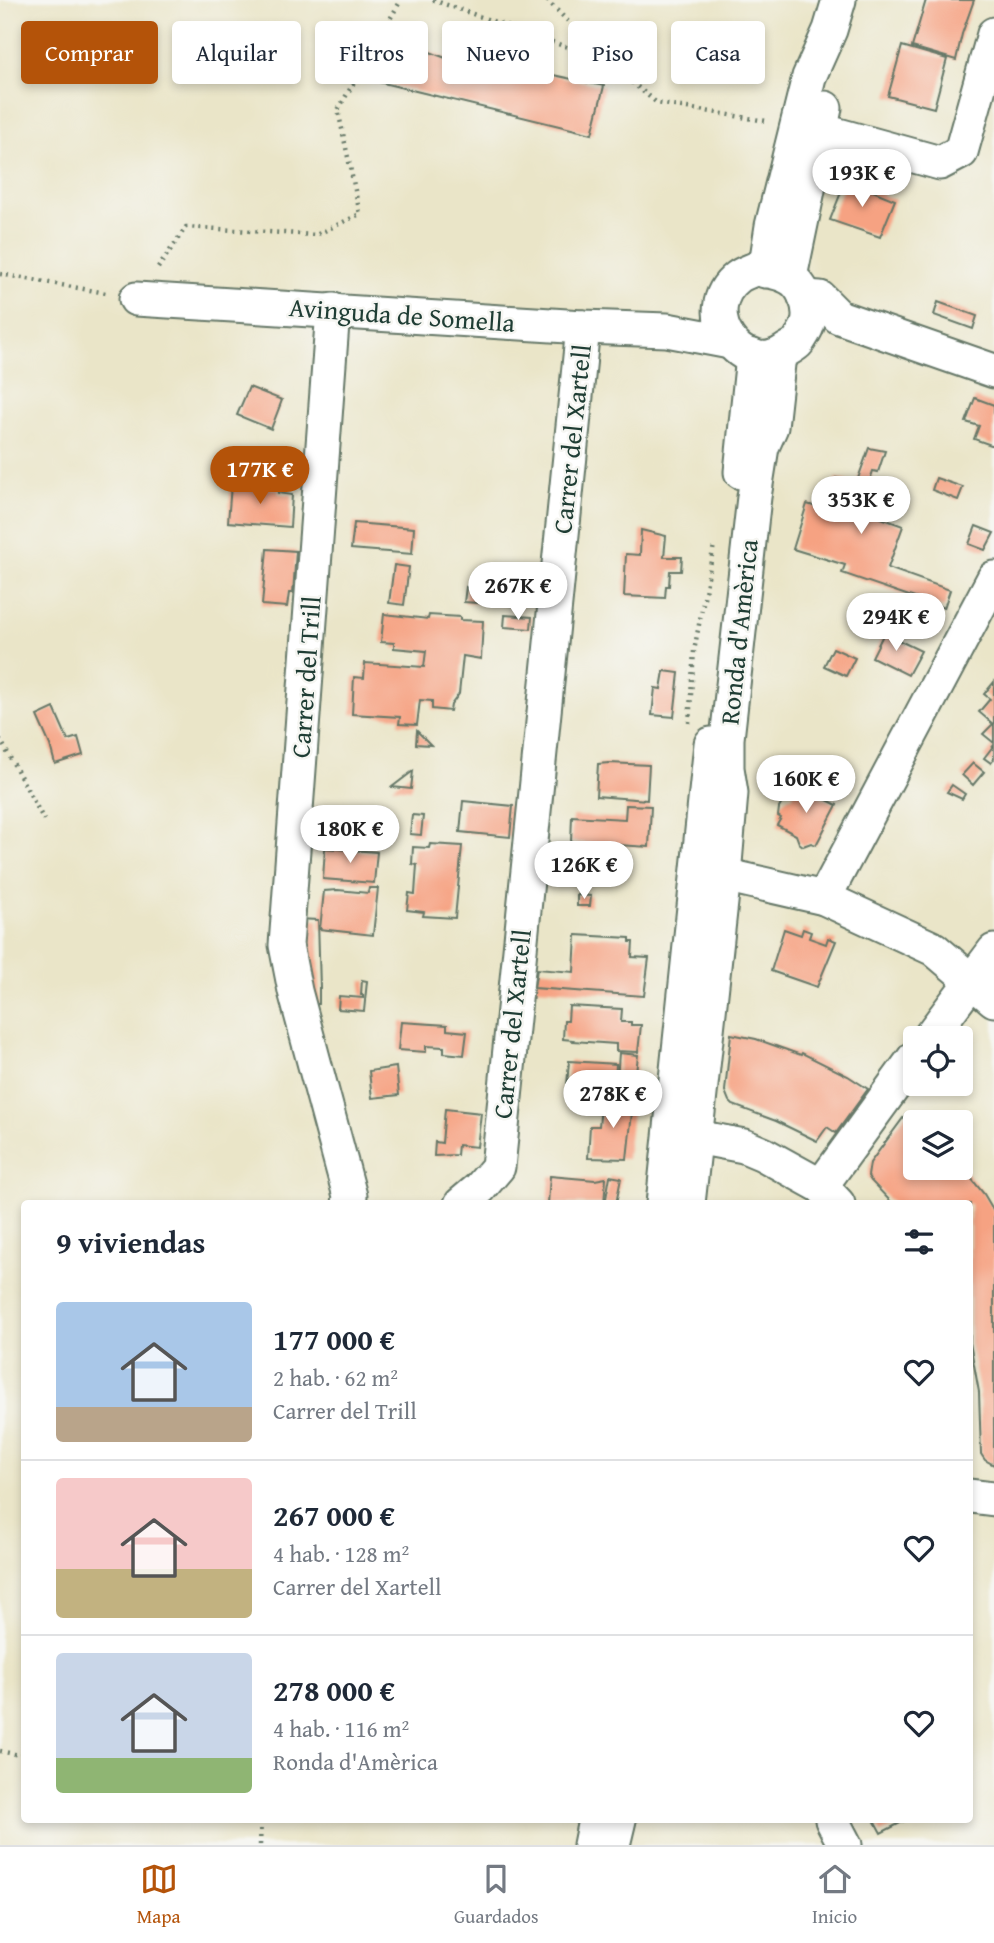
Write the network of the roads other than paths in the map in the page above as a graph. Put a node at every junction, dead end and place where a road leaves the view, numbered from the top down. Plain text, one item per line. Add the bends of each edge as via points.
1 (834, 15) edge
2 (994, 34) edge
3 (808, 128) junction
4 (801, 297) junction
5 (136, 299) road end
6 (333, 310) junction
7 (583, 327) junction
8 (745, 342) junction
9 (994, 371) edge
10 (994, 578) edge
11 (724, 875) junction
12 (824, 898) junction
13 (994, 951) edge
14 (983, 990) edge
15 (942, 1026) edge
16 (903, 1076) edge
17 (696, 1138) junction
18 (830, 1195) edge
19 (350, 1200) edge
20 (466, 1200) edge
21 (663, 1200) edge
22 (688, 1200) edge
23 (973, 1496) edge
24 (994, 1499) edge
25 (594, 1823) edge
26 (618, 1823) edge
27 (834, 1823) edge
28 (590, 1845) edge
29 (613, 1845) edge
30 (845, 1845) edge

1 - 3 street via 832,77
2 - 3 street via 961,152 940,163
3 - 4 street via 772,226
4 - 8 street via 797,344
4 - 8 street, Ronda d'Amèrica via 757,268 740,275 721,300
4 - 9 street
5 - 6 street, Avinguda de Somella
6 - 7 street, Avinguda de Somella
6 - 19 street, Carrer del Trill via 286,945
7 - 8 street, Avinguda de Somella via 667,330 699,316
7 - 20 street, Carrer del Xartell via 498,1167
8 - 11 street, Ronda d'Amèrica via 771,427 755,486 727,739 731,793
8 - 21 street, Ronda d'Amèrica
10 - 12 street
11 - 12 street
11 - 17 street, Ronda d'Amèrica
12 - 14 street via 934,950
13 - 14 street
14 - 15 street
16 - 18 street
17 - 18 street via 763,1154
17 - 22 street, Ronda d'Amèrica
23 - 24 street
25 - 28 street
26 - 29 street
27 - 30 street

